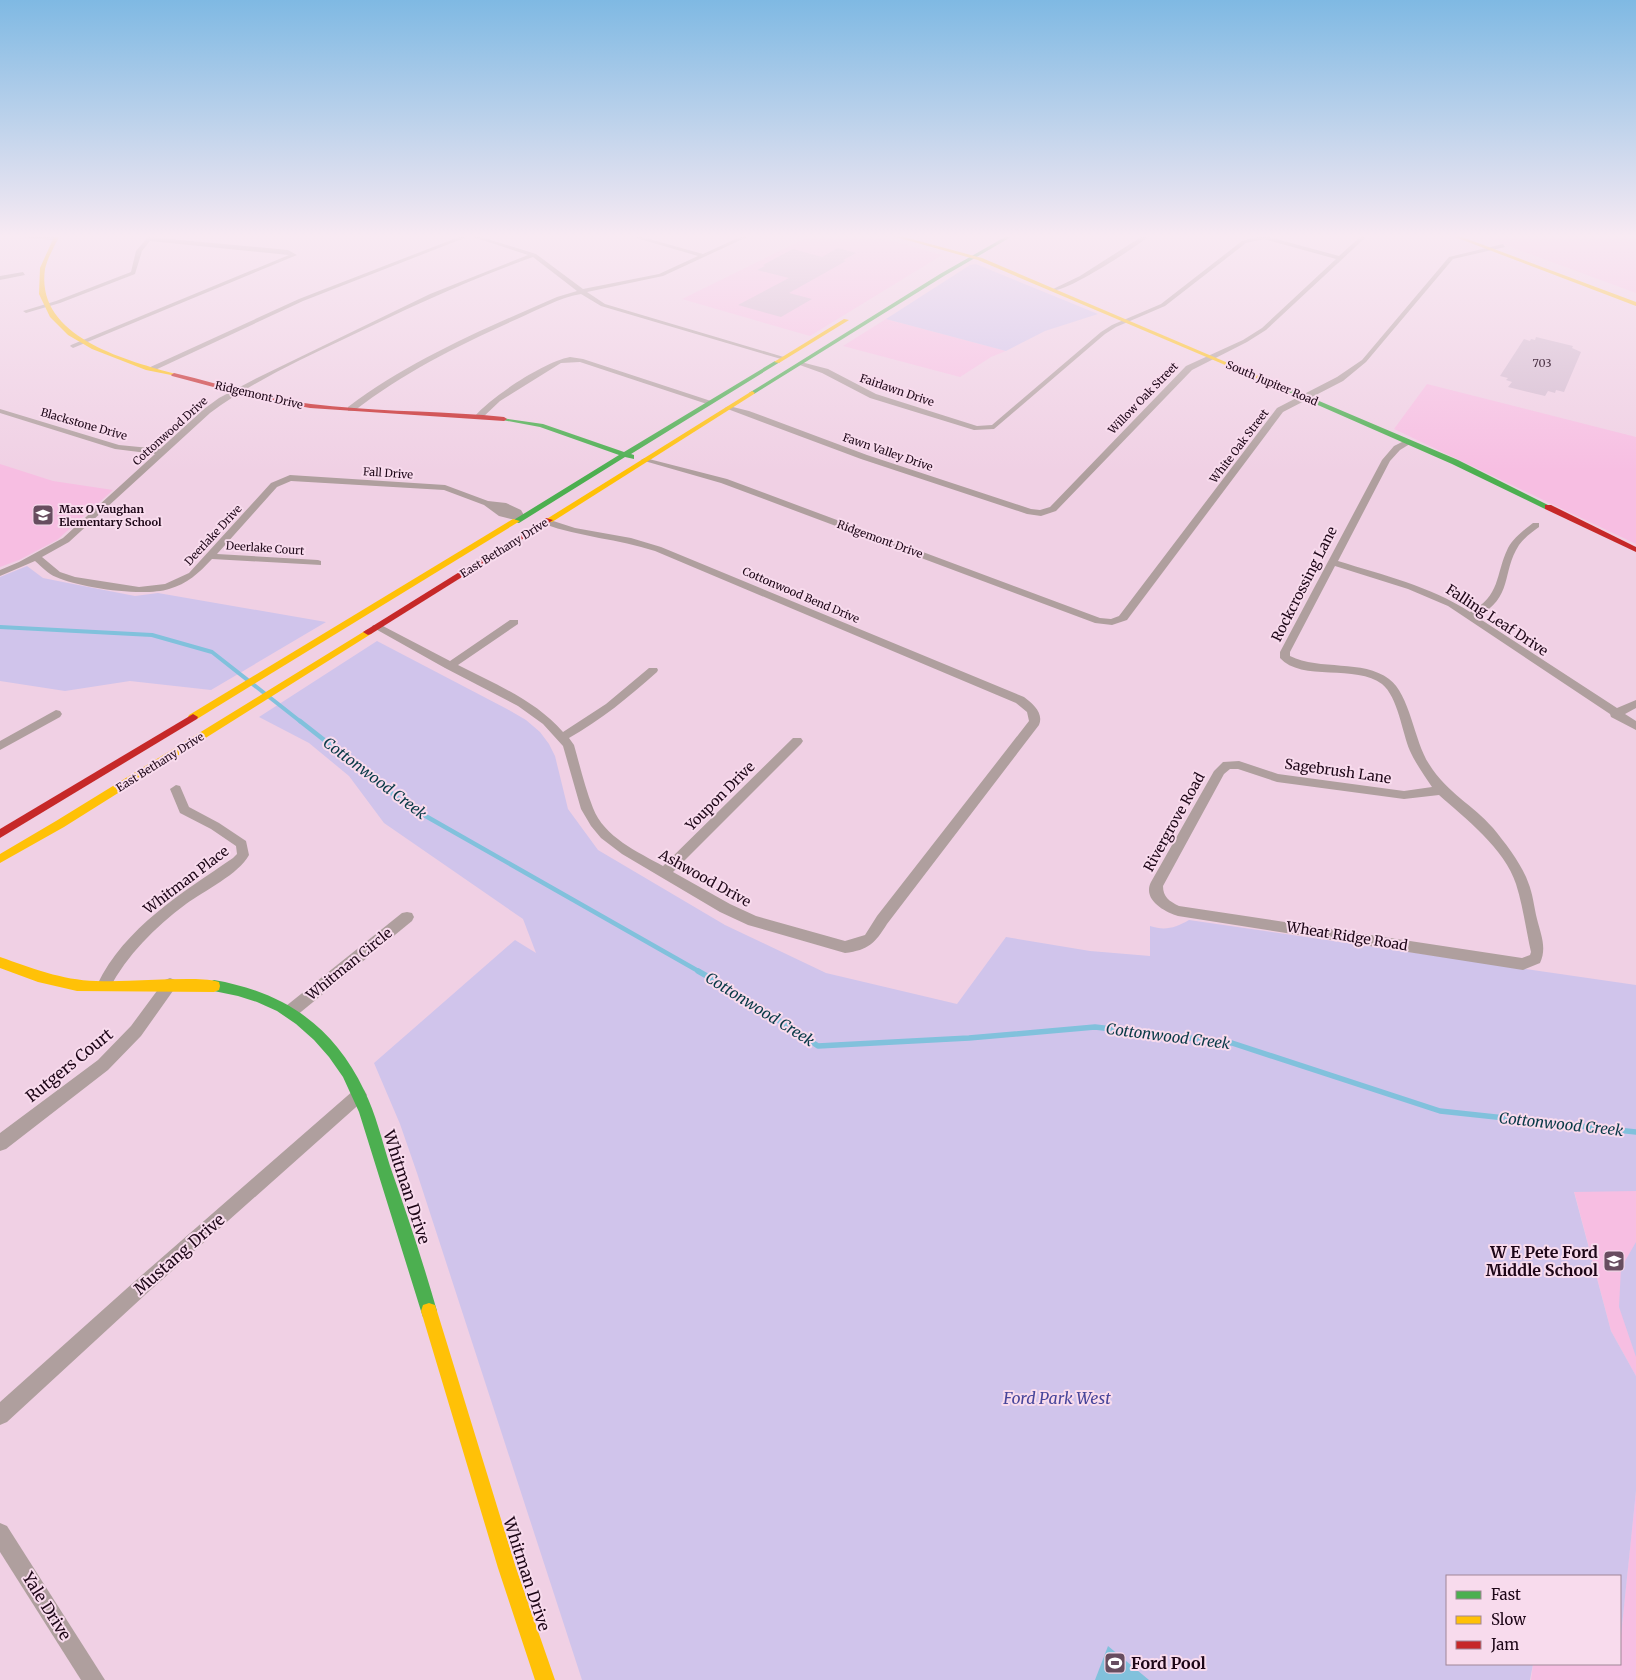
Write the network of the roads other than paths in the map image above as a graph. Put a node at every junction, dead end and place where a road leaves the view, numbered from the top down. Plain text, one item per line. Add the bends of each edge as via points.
1 (30, 315) edge
2 (148, 315) edge
3 (268, 315) edge
4 (389, 315) edge
5 (521, 315) edge
6 (641, 315) edge
7 (879, 315) edge
8 (1117, 315) edge
9 (1139, 315) edge
10 (1278, 315) edge
11 (1403, 315) edge
12 (853, 316) dead end
13 (1128, 320) junction
14 (34, 321) dead end
15 (61, 340) dead end
16 (73, 346) junction
17 (1210, 357) junction
18 (783, 358) junction
19 (801, 364) junction
20 (150, 369) junction
21 (237, 391) junction
22 (1305, 397) junction
23 (710, 402) junction
24 (729, 408) junction
25 (351, 409) junction
26 (0, 411) edge
27 (478, 417) junction
28 (1409, 442) junction
29 (164, 452) junction
30 (623, 455) junction
31 (645, 460) junction
32 (285, 479) joint
33 (1041, 513) joint
34 (521, 517) junction
35 (547, 522) junction
36 (1536, 524) dead end
37 (1636, 550) edge
38 (210, 556) junction
39 (36, 557) junction
40 (1331, 562) junction
41 (318, 563) dead end
42 (0, 573) edge
43 (1471, 616) junction
44 (514, 622) dead end
45 (1112, 622) joint
46 (377, 627) junction
47 (449, 666) junction
48 (653, 670) dead end
49 (1636, 704) edge
50 (56, 714) dead end
51 (1616, 714) junction
52 (1035, 716) joint
53 (1636, 726) edge
54 (562, 737) junction
55 (797, 741) dead end
56 (0, 746) edge
57 (1232, 764) joint
58 (176, 789) dead end
59 (1441, 790) junction
60 (0, 834) edge
61 (0, 860) edge
62 (664, 873) junction
63 (1160, 901) joint
64 (407, 917) dead end
65 (1536, 959) joint
66 (0, 962) edge
67 (170, 984) junction
68 (104, 985) junction
69 (291, 1011) junction
70 (359, 1095) junction
71 (0, 1142) edge
72 (0, 1416) edge
73 (0, 1533) edge
74 (94, 1680) edge
75 (545, 1680) edge

1 - 14 main road
2 - 16 street
3 - 20 street
4 - 21 street, Cottonwood Drive
5 - 25 street via 456,345 373,391
6 - 18 street
7 - 19 main road, East Bethany Drive
8 - 13 main road, South Jupiter Road
9 - 13 street
10 - 17 street, Willow Oak Street via 1245,341
11 - 22 street, White Oak Street via 1368,358 1340,379
12 - 18 main road, East Bethany Drive
13 - 17 main road, South Jupiter Road
13 - 19 street, Fairlawn Drive via 1102,333 998,425 989,428 971,426 873,396 825,371
15 - 16 main road, Ridgemont Drive
16 - 20 main road, Ridgemont Drive
17 - 22 main road, South Jupiter Road
17 - 33 street, Willow Oak Street via 1182,374 1053,508
18 - 19 main road
18 - 23 main road, East Bethany Drive
19 - 24 main road, East Bethany Drive
20 - 21 main road, Ridgemont Drive
21 - 25 main road, Ridgemont Drive via 301,405
21 - 29 street, Cottonwood Drive via 207,411
22 - 28 main road, South Jupiter Road
22 - 45 street, White Oak Street via 1275,416 1123,618
23 - 24 main road
23 - 27 street via 570,359 559,361 497,399
23 - 30 main road, East Bethany Drive
24 - 31 main road, East Bethany Drive
24 - 33 street, Fawn Valley Drive via 864,457
25 - 27 main road, Ridgemont Drive
26 - 29 street, Blackstone Drive via 118,447
27 - 30 main road, Ridgemont Drive via 529,422 552,428
28 - 37 main road, South Jupiter Road
28 - 40 street, Rockcrossing Lane via 1397,448 1386,460
29 - 39 street, Cottonwood Drive via 71,537
30 - 31 main road, Ridgemont Drive
30 - 34 main road, East Bethany Drive
31 - 35 main road, East Bethany Drive
31 - 45 street, Ridgemont Drive via 724,481 1099,620
32 - 34 street, Fall Drive via 445,488 486,503 493,510 510,517
32 - 38 street, Deerlake Drive via 274,485
34 - 35 main road
34 - 60 main road, East Bethany Drive
35 - 46 main road, East Bethany Drive
35 - 52 street, Cottonwood Bend Drive via 649,546 1020,700
36 - 43 street via 1512,550 1498,595 1490,606
38 - 39 street, Deerlake Drive via 192,575 180,582 146,590 73,580 57,574
38 - 41 street, Deerlake Court
39 - 42 street, Cottonwood Drive
40 - 43 street, Falling Leaf Drive via 1426,593
40 - 59 street, Rockcrossing Lane via 1284,652 1285,658 1302,665 1374,674 1390,682 1416,751
43 - 51 street, Falling Leaf Drive
44 - 47 street
46 - 47 street, Ashwood Drive
46 - 61 main road, East Bethany Drive
47 - 54 street, Ashwood Drive via 522,703
48 - 54 street via 610,708
49 - 51 street
50 - 56 street
51 - 53 street, Falling Leaf Drive
52 - 62 street, Ashwood Drive via 1032,728 876,932 863,943 845,947 753,921
54 - 62 street, Ashwood Drive via 574,762 586,809 595,823 626,851
55 - 62 street, Youpon Drive
57 - 59 street, Sagebrush Lane via 1277,778 1404,795
57 - 63 street, Rivergrove Road via 1220,771 1156,886
58 - 68 street, Whitman Place via 184,810 242,844 243,855 238,862 164,912 111,969
59 - 65 street, Rockcrossing Lane via 1488,830 1512,864 1522,883 1538,952
63 - 65 street, Wheat Ridge Road via 1178,911 1522,964
64 - 69 street, Whitman Circle
66 - 68 main road, Whitman Drive via 53,982
67 - 68 main road, Whitman Drive
67 - 69 main road, Whitman Drive via 199,984 235,990 268,999
67 - 71 street, Rutgers Court via 136,1031 103,1064
69 - 70 main road, Whitman Drive via 332,1046 351,1074
70 - 72 street, Mustang Drive
70 - 75 main road, Whitman Drive via 403,1223 507,1568
73 - 74 street, Yale Drive

